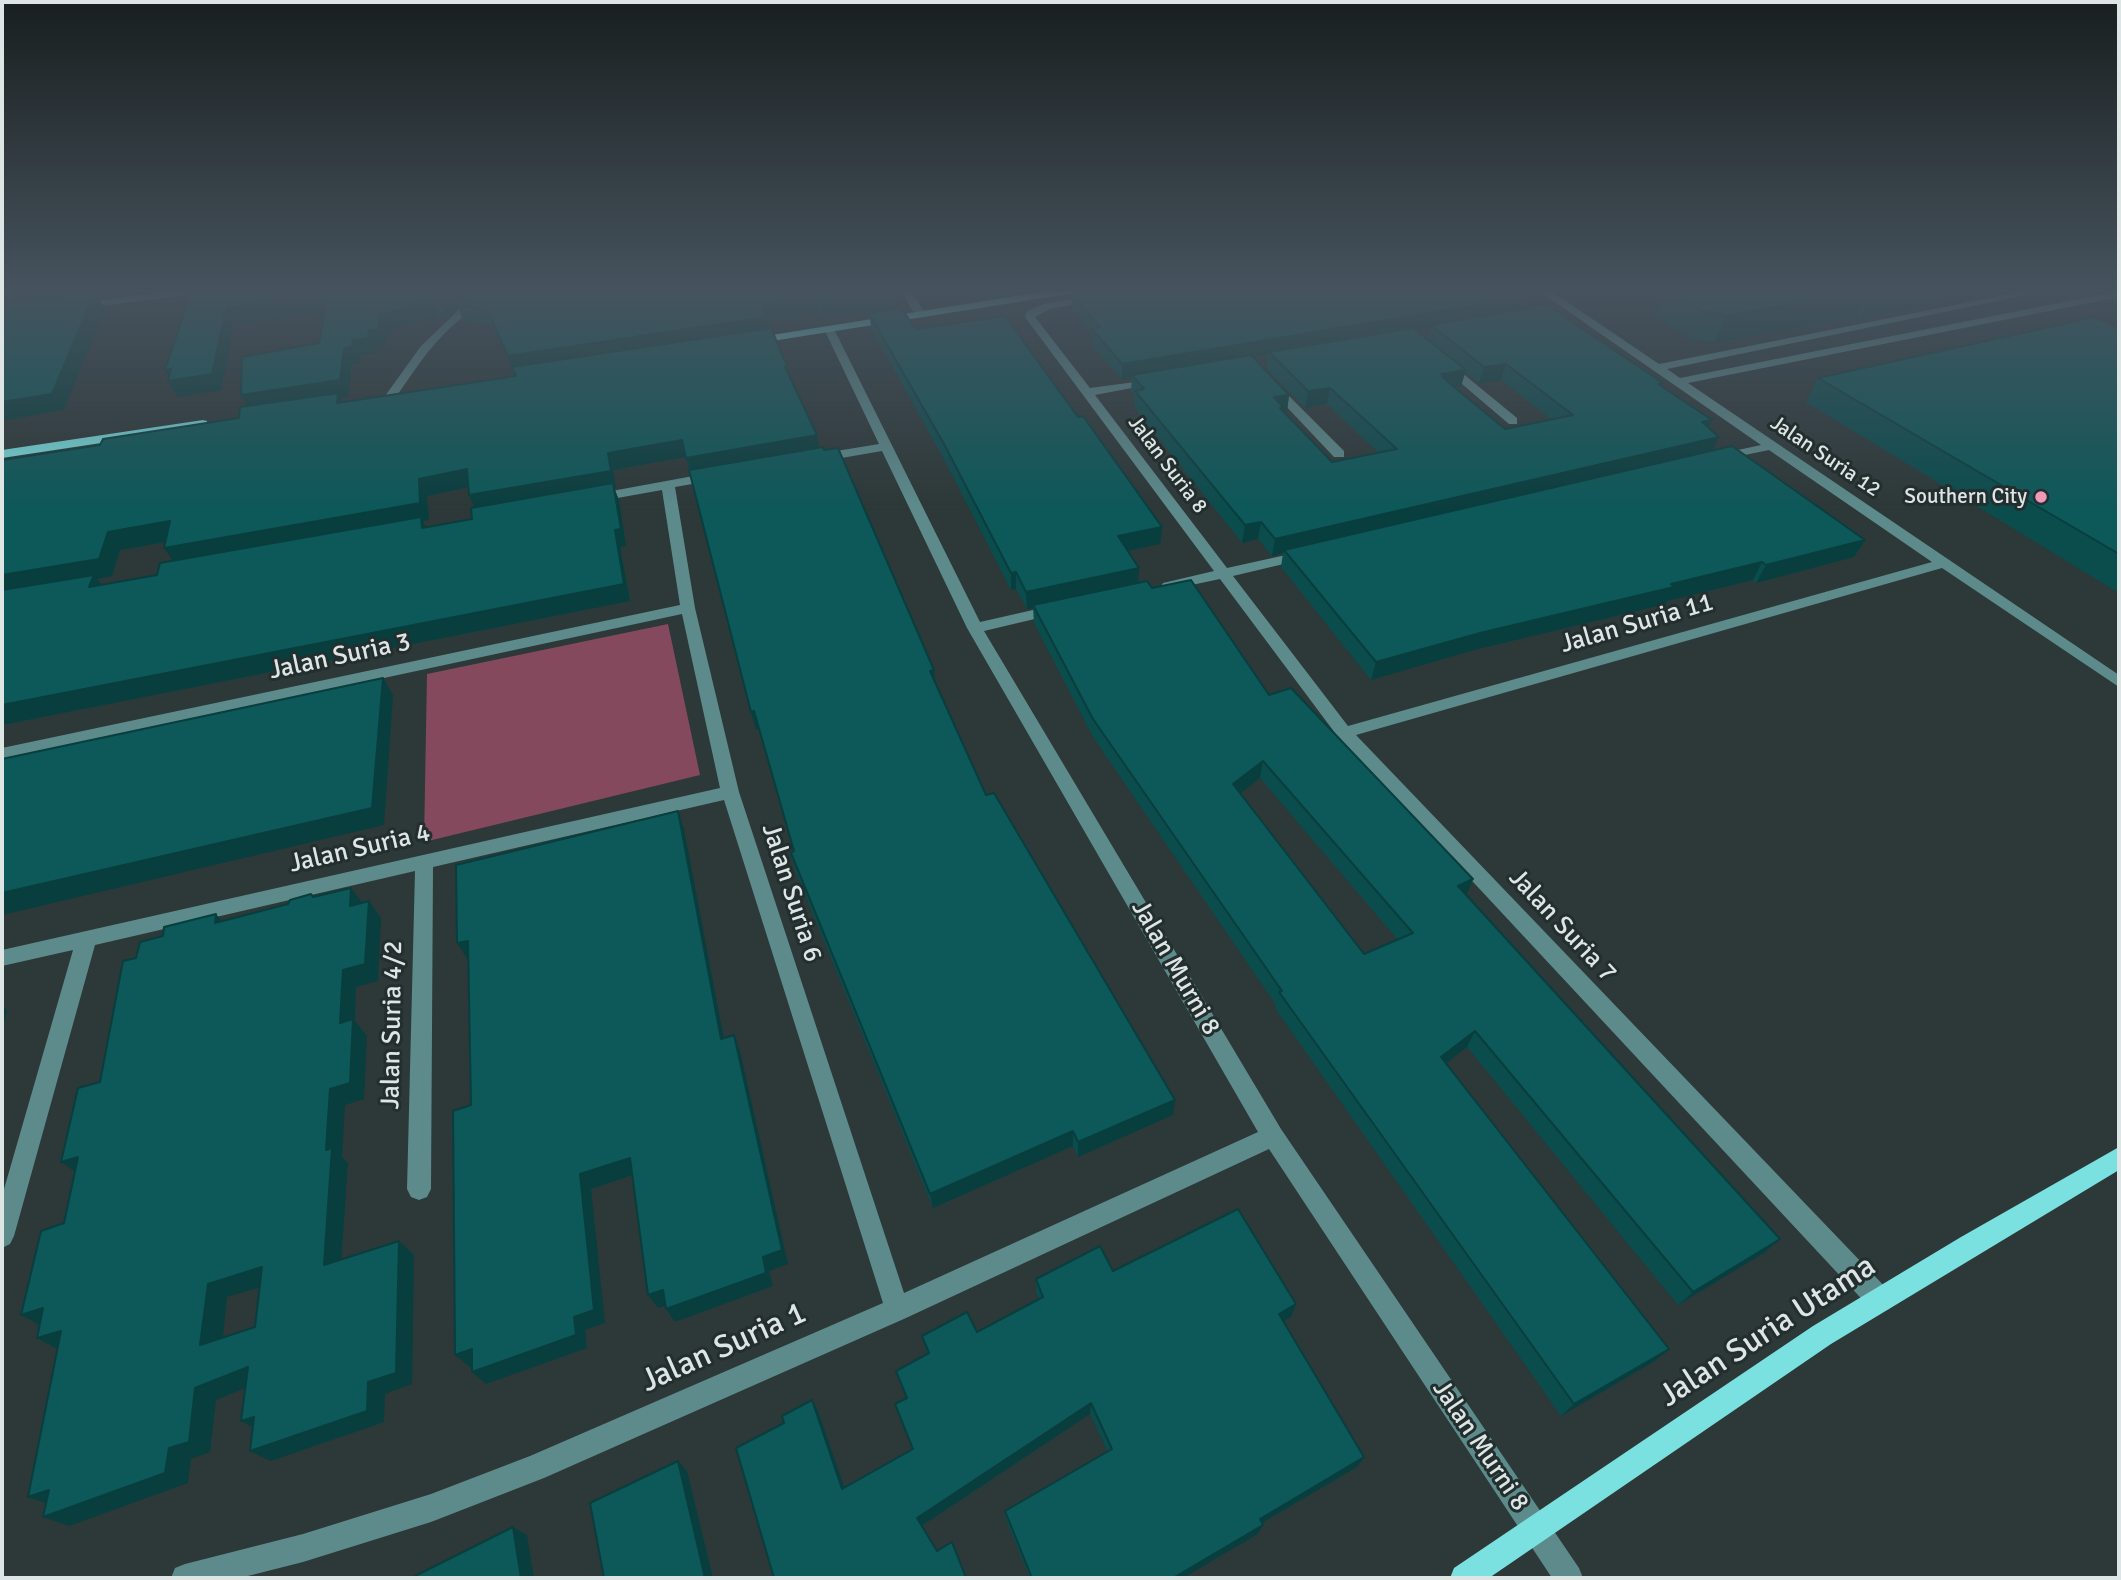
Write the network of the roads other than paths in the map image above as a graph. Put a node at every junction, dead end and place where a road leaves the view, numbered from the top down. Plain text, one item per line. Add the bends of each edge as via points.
1 (412, 363) edge
2 (846, 363) edge
3 (1065, 363) edge
4 (1443, 363) edge
5 (1648, 363) edge
6 (1683, 363) edge
7 (1774, 363) edge
8 (1657, 368) junction
9 (1262, 374) edge
10 (1171, 378) edge
11 (1677, 382) junction
12 (1089, 392) junction
13 (404, 394) edge
14 (391, 396) junction
15 (377, 398) edge
16 (1513, 421) dead end
17 (213, 423) edge
18 (887, 446) junction
19 (1771, 446) junction
20 (2, 454) edge
21 (1339, 454) dead end
22 (808, 459) edge
23 (1704, 461) edge
24 (731, 474) edge
25 (668, 486) junction
26 (587, 500) edge
27 (1317, 552) edge
28 (1944, 563) junction
29 (1223, 574) junction
30 (1159, 588) edge
31 (1068, 607) edge
32 (688, 608) junction
33 (975, 628) junction
34 (2119, 682) edge
35 (1344, 733) junction
36 (2, 754) edge
37 (730, 792) junction
38 (424, 861) junction
39 (87, 937) junction
40 (2, 958) edge
41 (1273, 1136) junction
42 (2119, 1158) edge
43 (419, 1189) dead end
44 (2, 1236) edge
45 (1880, 1300) junction
46 (897, 1308) junction
47 (1537, 1531) junction
48 (186, 1578) edge
49 (1464, 1578) edge
50 (1569, 1578) edge

1 - 14 street
2 - 18 street, Jalan Murni 8
3 - 12 street, Jalan Suria 8
4 - 16 street
5 - 8 street, Jalan Suria 12
6 - 8 street
7 - 11 street
8 - 11 street, Jalan Suria 12
9 - 21 street
10 - 12 street
11 - 19 street, Jalan Suria 12
12 - 29 street, Jalan Suria 8
13 - 14 main road
14 - 15 main road
17 - 20 main road
18 - 22 street
18 - 33 street, Jalan Murni 8
19 - 23 street
19 - 28 street, Jalan Suria 12
24 - 25 street
25 - 26 street
25 - 32 street, Jalan Suria 6
27 - 29 street
28 - 34 street, Jalan Suria 12
28 - 35 street, Jalan Suria 11
29 - 30 street
29 - 35 street, Jalan Suria 7
31 - 33 street
32 - 36 street, Jalan Suria 3
32 - 37 street, Jalan Suria 6
33 - 41 street, Jalan Murni 8
35 - 45 street, Jalan Suria 7
37 - 38 street, Jalan Suria 4
37 - 46 street, Jalan Suria 6
38 - 39 street, Jalan Suria 4
38 - 43 street, Jalan Suria 4/2
39 - 40 street, Jalan Suria 4
39 - 44 street
41 - 46 street, Jalan Suria 1
41 - 47 street, Jalan Murni 8
42 - 45 main road, Jalan Suria Utama
45 - 47 main road, Jalan Suria Utama via 1727,1397
46 - 48 street, Jalan Suria 1 via 534,1468 431,1508
47 - 49 main road, Jalan Suria Utama
47 - 50 street, Jalan Murni 8

